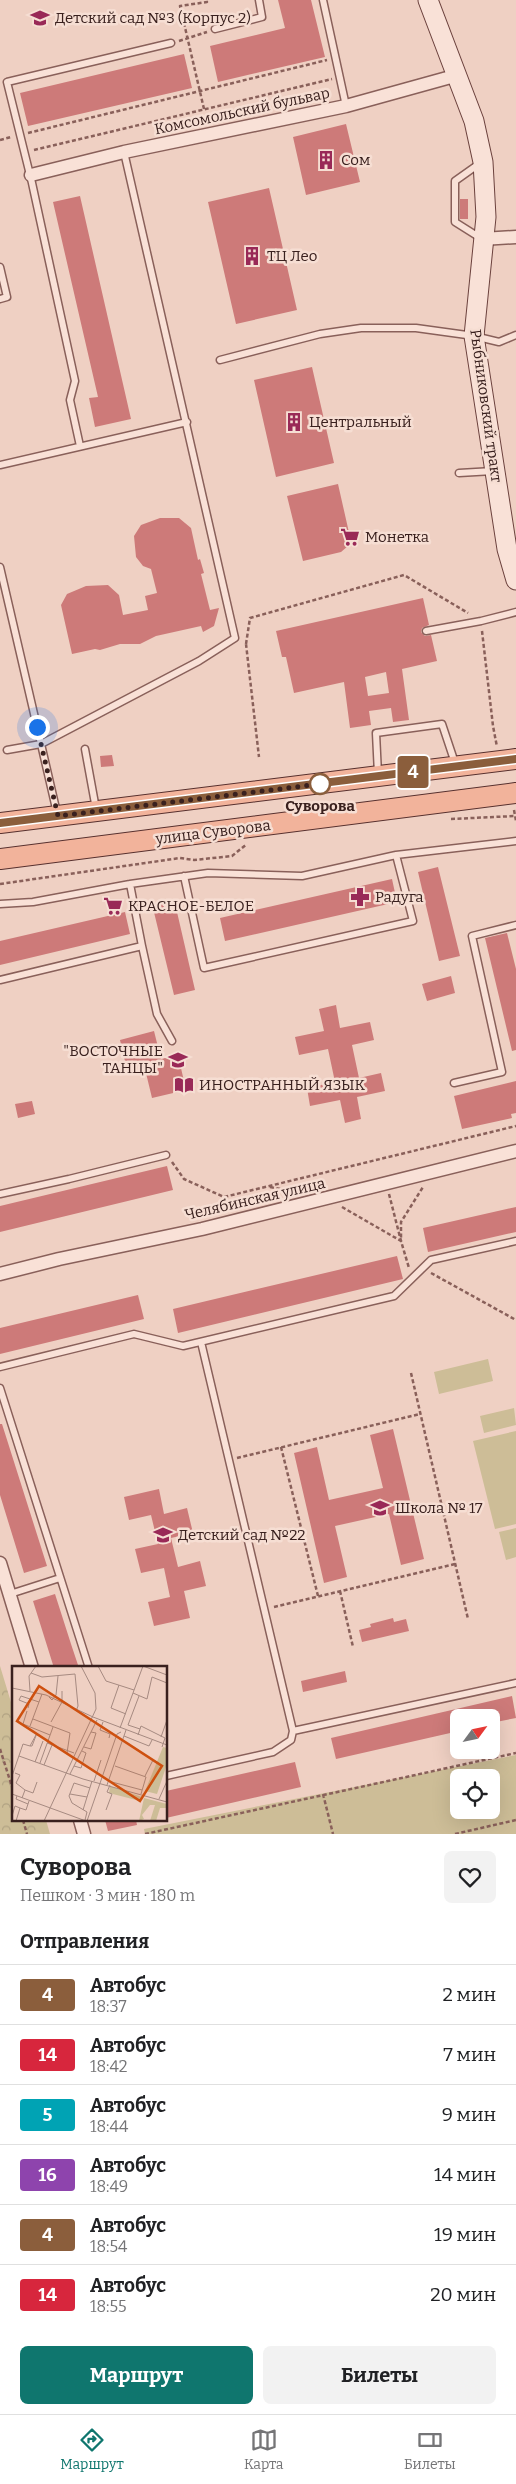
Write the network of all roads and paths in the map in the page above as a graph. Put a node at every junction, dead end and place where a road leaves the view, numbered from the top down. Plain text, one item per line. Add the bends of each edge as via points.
1 (206, 0) edge
2 (258, 0) edge
3 (323, 0) edge
4 (428, 0) edge
5 (216, 29) joint
6 (187, 38) junction
7 (171, 43) joint
8 (335, 58) junction
9 (458, 75) junction
10 (340, 78) junction
11 (4, 83) edge
12 (200, 91) junction
13 (346, 106) junction
14 (204, 110) junction
15 (20, 135) junction
16 (0, 140) edge
17 (25, 152) junction
18 (124, 152) junction
19 (482, 162) junction
20 (31, 175) junction
21 (516, 237) edge
22 (482, 239) junction
23 (0, 267) edge
24 (0, 299) edge
25 (516, 335) edge
26 (474, 336) junction
27 (220, 360) dead end
28 (187, 422) junction
29 (80, 446) junction
30 (0, 465) edge
31 (494, 470) junction
32 (459, 473) dead end
33 (512, 548) edge
34 (0, 567) edge
35 (516, 580) edge
36 (516, 612) edge
37 (481, 621) junction
38 (426, 631) dead end
39 (235, 638) junction
40 (246, 644) junction
41 (41, 744) junction
42 (85, 749) dead end
43 (7, 750) dead end
44 (259, 757) dead end
45 (508, 760) edge
46 (457, 767) junction
47 (378, 777) junction
48 (513, 794) edge
49 (96, 811) junction
50 (58, 816) junction
51 (516, 821) edge
52 (0, 823) edge
53 (516, 841) edge
54 (248, 844) dead end
55 (396, 855) junction
56 (0, 859) edge
57 (184, 876) junction
58 (0, 884) edge
59 (130, 884) junction
60 (0, 904) edge
61 (516, 925) edge
62 (142, 946) junction
63 (0, 980) edge
64 (172, 1040) dead end
65 (454, 1083) dead end
66 (516, 1126) edge
67 (516, 1151) edge
68 (166, 1155) joint
69 (432, 1173) junction
70 (386, 1185) junction
71 (268, 1187) junction
72 (0, 1194) edge
73 (302, 1194) dead end
74 (328, 1199) junction
75 (402, 1241) junction
76 (516, 1241) edge
77 (423, 1268) junction
78 (0, 1274) edge
79 (412, 1279) junction
80 (516, 1320) edge
81 (201, 1342) junction
82 (0, 1367) edge
83 (412, 1373) dead end
84 (0, 1388) edge
85 (420, 1414) junction
86 (281, 1447) junction
87 (229, 1460) junction
88 (0, 1563) edge
89 (454, 1564) junction
90 (60, 1578) junction
91 (340, 1591) junction
92 (10, 1594) junction
93 (318, 1596) junction
94 (264, 1609) junction
95 (468, 1620) dead end
96 (353, 1647) dead end
97 (31, 1666) edge
98 (87, 1666) edge
99 (516, 1683) edge
100 (293, 1731) junction
101 (0, 1750) edge
102 (516, 1753) edge
103 (168, 1776) edge
104 (12, 1786) edge
105 (323, 1794) junction
106 (516, 1820) edge
107 (145, 1834) edge
108 (333, 1834) edge
109 (455, 1834) edge

1 - 6 path via 180,6
2 - 5 lane via 262,17
3 - 8 lane
4 - 9 main road, Рыбниковский тракт
5 - 6 path
6 - 7 path
6 - 12 path
7 - 11 lane
8 - 10 lane
8 - 12 path
9 - 13 street, Комсомольский бульвар
9 - 19 main road, Рыбниковский тракт via 474,121
10 - 13 lane
10 - 14 path
11 - 15 lane
12 - 14 path
12 - 15 path
13 - 18 street, Комсомольский бульвар
14 - 17 path
15 - 16 path
15 - 17 lane
17 - 20 lane
18 - 20 street, Комсомольский бульвар
18 - 28 lane
19 - 22 main road, Рыбниковский тракт via 486,217
19 - 22 lane via 455,182 455,222
20 - 29 lane via 75,380 70,400
21 - 22 street
22 - 26 main road, Рыбниковский тракт
23 - 24 lane via 7,297
25 - 26 lane via 499,342
26 - 27 lane via 416,328 361,328 320,334
26 - 31 main road, Рыбниковский тракт
28 - 29 lane
28 - 39 lane
29 - 30 lane
31 - 32 lane
31 - 33 main road, Рыбниковский тракт
33 - 35 main road, Рыбниковский тракт
34 - 41 lane
36 - 37 lane
37 - 38 lane
37 - 40 path via 404,575 250,618
37 - 45 path via 492,726
39 - 40 path
39 - 41 lane via 199,661
40 - 44 path
41 - 43 lane
41 - 50 lane
42 - 49 lane
45 - 46 main road
46 - 47 main road
46 - 47 lane via 442,724 376,733
47 - 49 main road
48 - 51 path
48 - 56 main road, улица Суворова
49 - 50 main road
50 - 52 main road
53 - 55 lane
54 - 58 path via 232,856 194,860 180,858
55 - 57 lane via 302,876 208,873
55 - 57 lane via 412,921 204,968
57 - 59 lane
59 - 60 lane via 34,902
59 - 62 lane
61 - 65 lane via 472,936 502,1072
62 - 63 lane
62 - 64 lane via 157,1014
66 - 71 path
67 - 69 street, Челябинская улица
68 - 71 path via 184,1179 224,1197
68 - 72 lane
69 - 70 street, Челябинская улица
69 - 75 path via 401,1222
70 - 74 street, Челябинская улица
70 - 75 path
71 - 73 path
74 - 75 path
74 - 78 street, Челябинская улица
75 - 79 path
76 - 77 lane via 432,1260
77 - 79 lane
77 - 80 path
79 - 81 lane via 394,1296
81 - 82 lane via 182,1346 134,1334
81 - 87 lane
83 - 85 path
84 - 90 lane
85 - 86 path
85 - 89 path
86 - 87 path
86 - 93 path
87 - 94 lane
88 - 92 street
89 - 91 path
89 - 95 path
90 - 92 lane
90 - 98 lane
91 - 93 path
91 - 96 path
92 - 97 street
93 - 94 path
94 - 100 lane
99 - 100 lane
100 - 103 lane via 291,1740 273,1752
101 - 104 path
102 - 105 path
105 - 107 path
105 - 108 path
106 - 109 path

